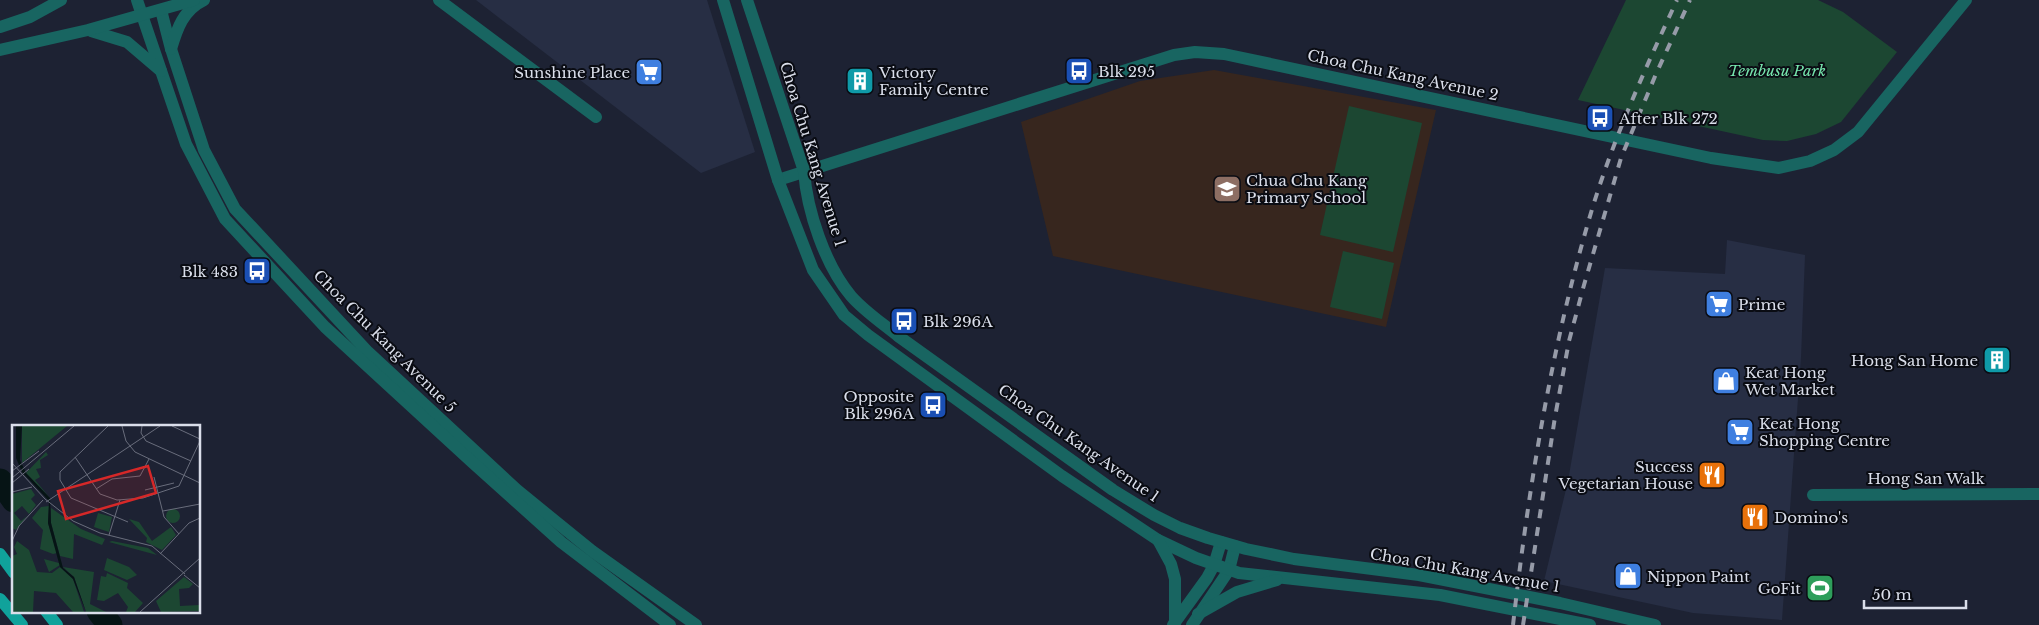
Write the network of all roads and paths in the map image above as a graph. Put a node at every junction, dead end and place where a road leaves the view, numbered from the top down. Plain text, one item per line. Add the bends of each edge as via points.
1 (61, 0) edge
2 (137, 0) edge
3 (194, 0) edge
4 (204, 0) edge
5 (439, 0) edge
6 (723, 0) edge
7 (747, 0) edge
8 (1966, 0) edge
9 (160, 5) edge
10 (142, 15) junction
11 (0, 28) edge
12 (88, 30) junction
13 (172, 49) junction
14 (0, 50) edge
15 (161, 72) junction
16 (596, 117) dead end
17 (195, 121) junction
18 (180, 126) junction
19 (804, 171) junction
20 (778, 180) junction
21 (2039, 494) edge
22 (1813, 495) dead end
23 (1158, 540) junction
24 (1220, 542) junction
25 (1235, 546) junction
26 (0, 554) edge
27 (1320, 563) junction
28 (1214, 565) junction
29 (12, 570) edge
30 (1229, 570) junction
31 (1287, 577) junction
32 (621, 580) junction
33 (1334, 582) junction
34 (0, 599) edge
35 (47, 612) edge
36 (1198, 614) junction
37 (1174, 624) edge
38 (22, 625) edge
39 (57, 625) edge
40 (670, 625) edge
41 (696, 625) edge
42 (1192, 625) edge
43 (1590, 625) edge
44 (1655, 625) edge

1 - 11 street via 30,17
2 - 10 street, Choa Chu Kang Avenue 5
3 - 9 street
4 - 13 street via 195,4 181,20
5 - 16 street
6 - 20 street, Choa Chu Kang Avenue 1
7 - 19 street, Choa Chu Kang Avenue 1
8 - 19 street, Choa Chu Kang Avenue 2 via 1858,132 1824,155 1779,168 1711,158 1224,54 1195,52 1174,55
9 - 10 street
9 - 13 street, Choa Chu Kang Avenue 5
10 - 12 street
10 - 15 street, Choa Chu Kang Avenue 5
12 - 14 street
12 - 15 street via 127,42
13 - 17 street, Choa Chu Kang Avenue 5
15 - 18 street, Choa Chu Kang Avenue 5
17 - 18 street
17 - 32 street, Choa Chu Kang Avenue 5 via 204,150 235,209 335,318 517,490 592,551
18 - 32 street, Choa Chu Kang Avenue 5 via 225,219 326,327 548,529
19 - 20 street, Choa Chu Kang Avenue 2
19 - 24 street, Choa Chu Kang Avenue 1 via 806,196 823,248 851,296 873,316 1113,490 1180,528
20 - 23 street, Choa Chu Kang Avenue 1 via 813,270 844,315 1062,476
21 - 22 street, Hong San Walk
23 - 28 street, Choa Chu Kang Avenue 1
23 - 37 street via 1172,564 1175,579
24 - 25 street, Choa Chu Kang Avenue 1
24 - 28 street
25 - 27 street, Choa Chu Kang Avenue 1
25 - 30 street
26 - 29 main road
27 - 33 street via 1322,576
27 - 44 street, Choa Chu Kang Avenue 1 via 1419,575
28 - 30 street, Choa Chu Kang Avenue 1
28 - 37 street
30 - 31 street, Choa Chu Kang Avenue 1
30 - 36 street
31 - 33 street, Choa Chu Kang Avenue 1
31 - 36 street via 1238,592
32 - 40 street, Choa Chu Kang Avenue 5
32 - 41 street, Choa Chu Kang Avenue 5
33 - 43 street, Choa Chu Kang Avenue 1 via 1440,596
34 - 38 main road
35 - 39 main road
36 - 42 street

